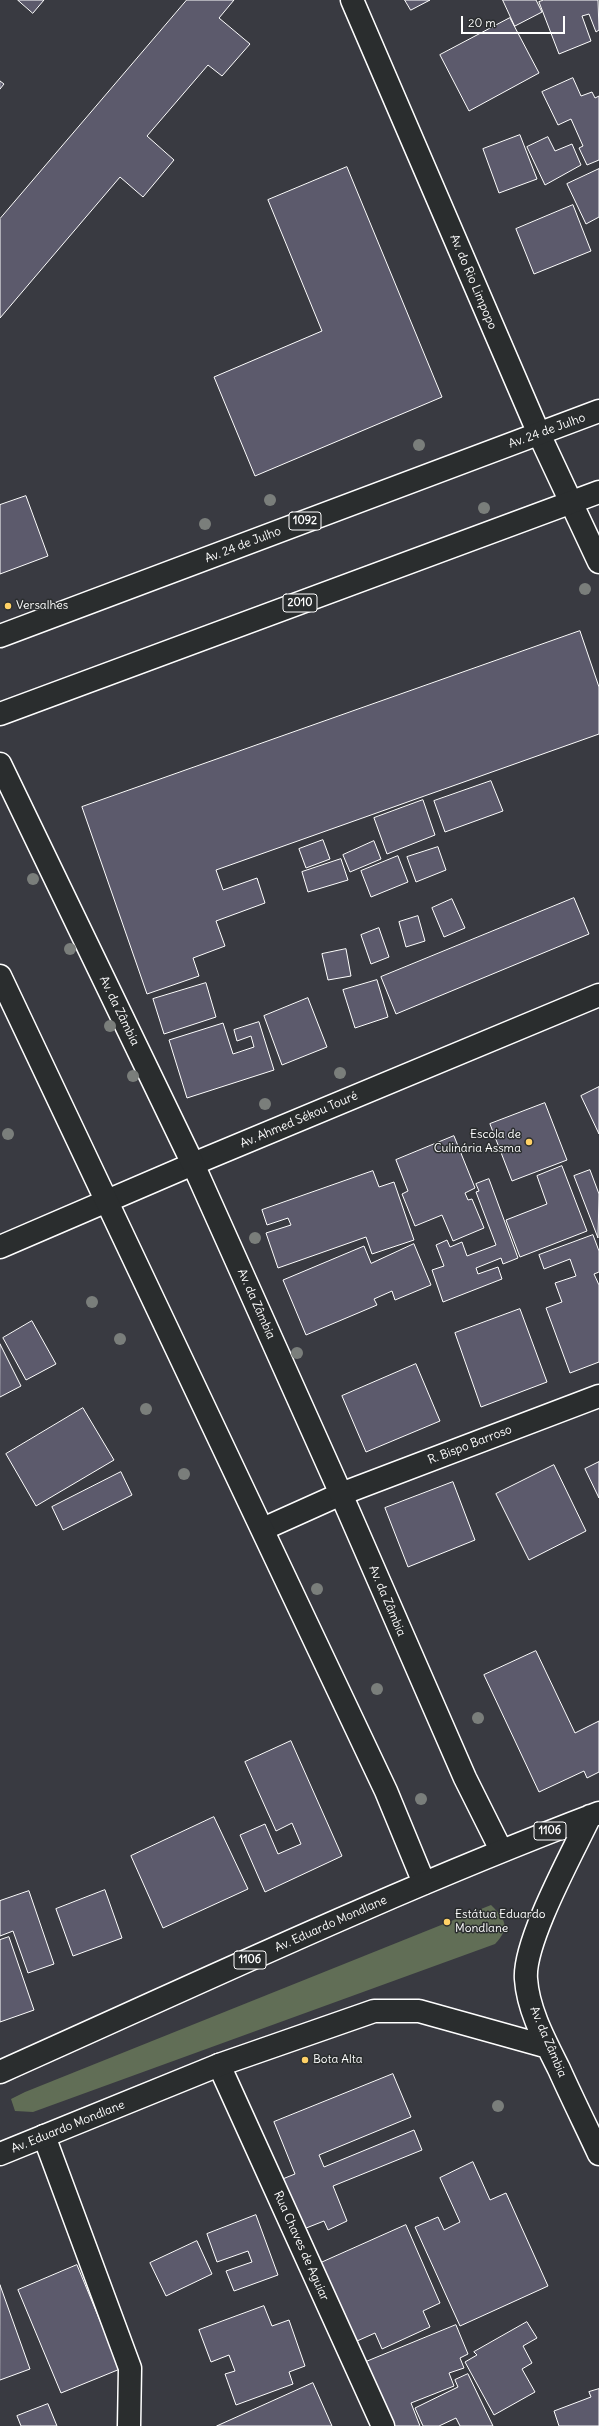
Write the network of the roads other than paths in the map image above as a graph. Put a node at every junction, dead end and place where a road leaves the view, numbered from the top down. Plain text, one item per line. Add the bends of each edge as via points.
1 (352, 0) edge
2 (599, 412) edge
3 (539, 434) junction
4 (599, 492) edge
5 (571, 502) junction
6 (599, 562) edge
7 (6, 634) edge
8 (0, 714) edge
9 (0, 764) edge
10 (0, 976) edge
11 (599, 995) edge
12 (193, 1164) junction
13 (108, 1200) junction
14 (0, 1247) edge
15 (599, 1396) edge
16 (341, 1494) junction
17 (263, 1529) junction
18 (595, 1815) edge
19 (501, 1850) junction
20 (424, 1883) junction
21 (548, 2047) junction
22 (219, 2065) junction
23 (0, 2072) edge
24 (44, 2136) junction
25 (0, 2154) edge
26 (599, 2154) edge
27 (129, 2426) edge
28 (383, 2426) edge

1 - 3 street, Av. do Rio Limpopo
2 - 3 street, Av. 24 de Julho / 1092
3 - 5 street, Av. do Rio Limpopo
3 - 7 street, Av. 24 de Julho / 1092
4 - 5 street, 2010
5 - 6 street, Av. do Rio Limpopo
5 - 8 street, 2010
9 - 12 street, Av. da Zâmbia
10 - 13 street
11 - 12 street, Av. Ahmed Sékou Touré
12 - 13 street, Av. Ahmed Sékou Touré
12 - 16 street, Av. da Zâmbia
13 - 14 street, Av. Ahmed Sékou Touré
13 - 17 street
15 - 16 street, R. Bispo Barroso
16 - 17 street, R. Bispo Barroso
16 - 19 street, Av. da Zâmbia via 465,1778
17 - 20 street via 386,1791
18 - 19 street, Av. Eduardo Mondlane / 1106
18 - 21 street, Av. da Zâmbia via 545,1910 530,1953 526,1978 531,2004
19 - 20 street, Av. Eduardo Mondlane / 1106
20 - 23 street, Av. Eduardo Mondlane / 1106
21 - 22 street, Av. Eduardo Mondlane via 419,2011 374,2010
21 - 26 street, Av. da Zâmbia
22 - 24 street, Av. Eduardo Mondlane
22 - 28 street, Rua Chaves de Aguiar
24 - 25 street, Av. Eduardo Mondlane
24 - 27 street via 130,2368

